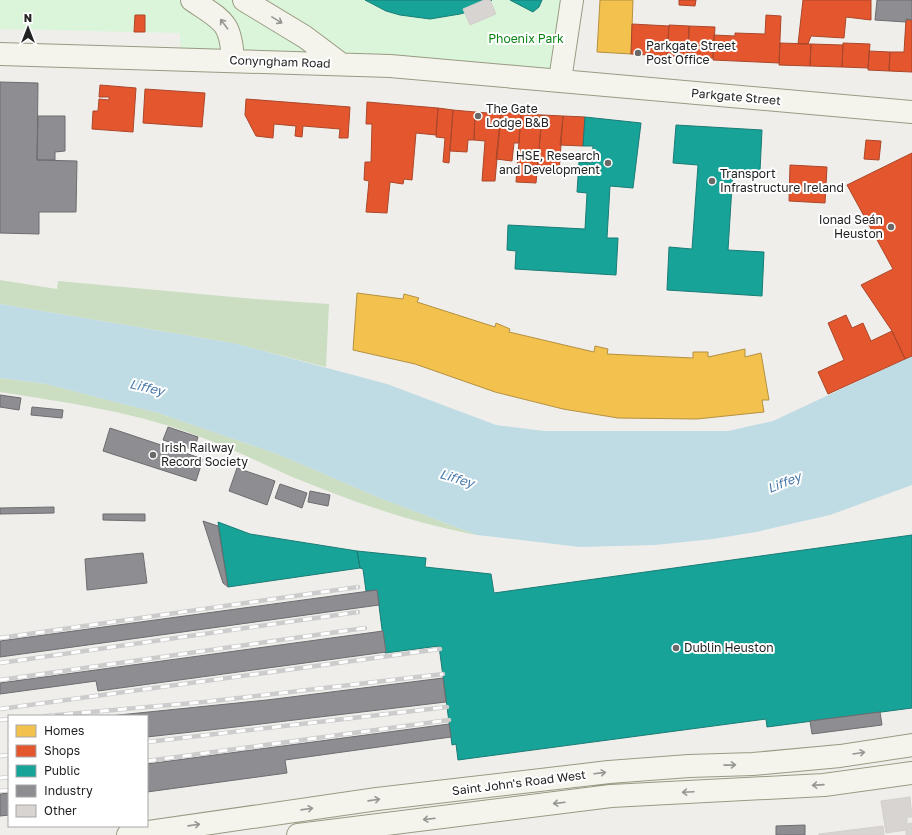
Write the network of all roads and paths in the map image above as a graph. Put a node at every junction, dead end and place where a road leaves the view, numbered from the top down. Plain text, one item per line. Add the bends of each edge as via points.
1 (192, 0) edge
2 (244, 0) edge
3 (572, 0) edge
4 (0, 54) edge
5 (233, 61) junction
6 (341, 64) junction
7 (560, 80) junction
8 (912, 112) edge
9 (912, 745) edge
10 (912, 773) edge
11 (335, 805) junction
12 (338, 832) edge
13 (128, 835) edge
14 (298, 835) edge

5 -> 1 main road via 230,33 222,20
2 -> 6 main road via 305,37
3 - 7 main road
4 - 5 main road, Conyngham Road
5 - 6 main road, Conyngham Road
6 - 7 main road, Conyngham Road
7 - 8 main road, Parkgate Street
11 -> 9 main road, Saint John's Road West via 609,772 753,764 840,756
10 -> 12 main road, Saint John's Road West via 824,785 611,796
11 - 12 main road
13 -> 11 main road, Saint John's Road West
12 - 14 main road, Saint John's Road West

